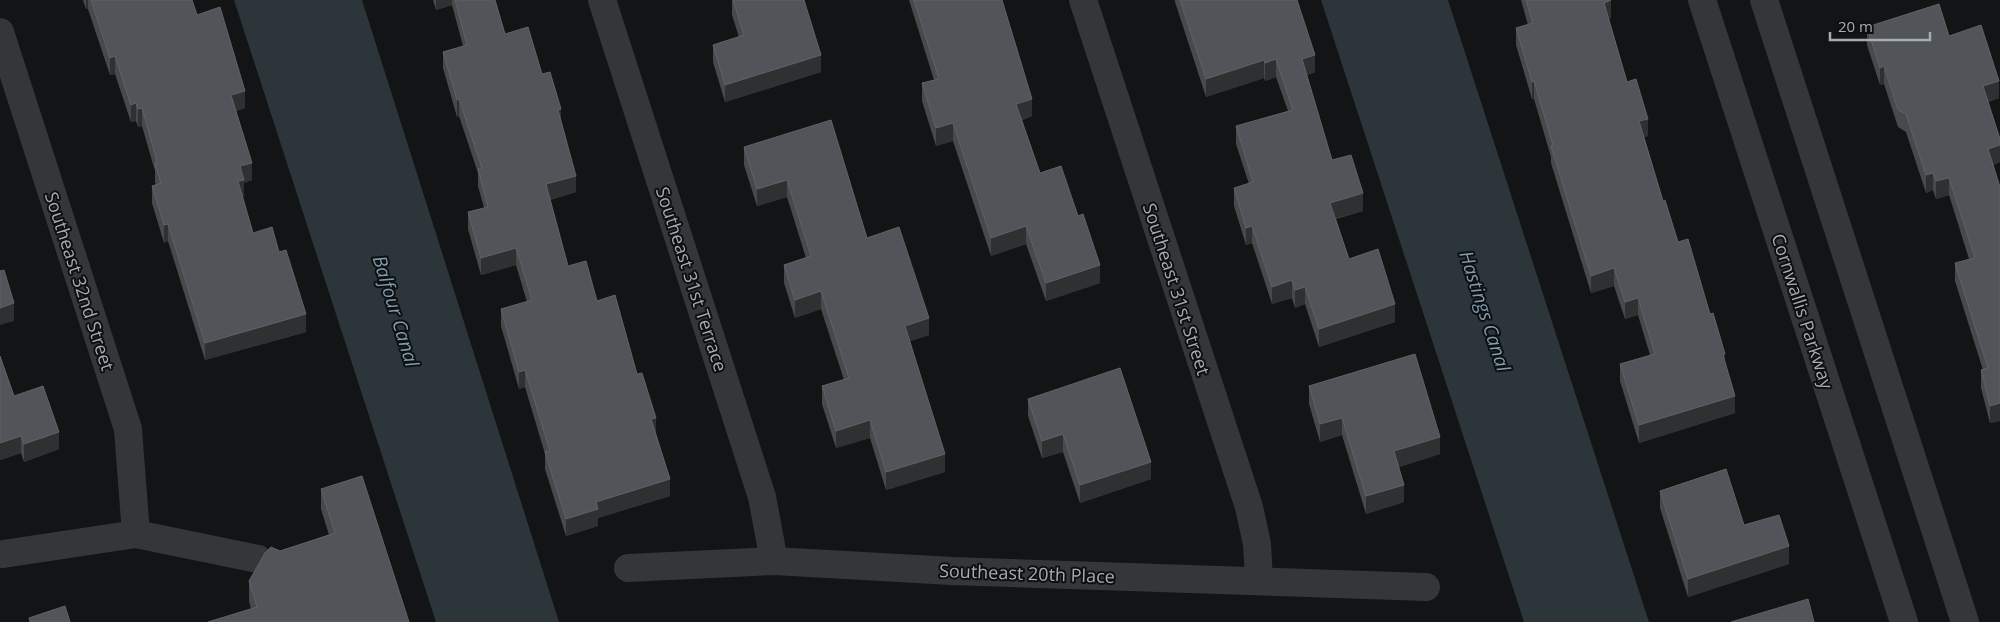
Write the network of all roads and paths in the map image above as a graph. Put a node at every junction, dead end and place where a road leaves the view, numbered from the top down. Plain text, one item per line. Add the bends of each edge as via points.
1 (602, 0) edge
2 (1083, 0) edge
3 (1702, 0) edge
4 (1764, 0) edge
5 (0, 32) edge
6 (136, 534) junction
7 (2, 554) dead end
8 (258, 559) dead end
9 (774, 561) junction
10 (628, 568) dead end
11 (1259, 580) junction
12 (1426, 587) dead end
13 (1904, 622) edge
14 (1965, 622) edge

1 - 9 street, Southeast 31st Terrace via 762,497
2 - 11 street, Southeast 31st Street via 1248,507 1257,544
3 - 13 street, Cornwallis Parkway
4 - 14 street
5 - 6 street, Southeast 32nd Street via 128,430
6 - 7 street
6 - 8 street
9 - 10 street, Southeast 20th Place
9 - 11 street, Southeast 20th Place via 952,571
11 - 12 street, Southeast 20th Place

